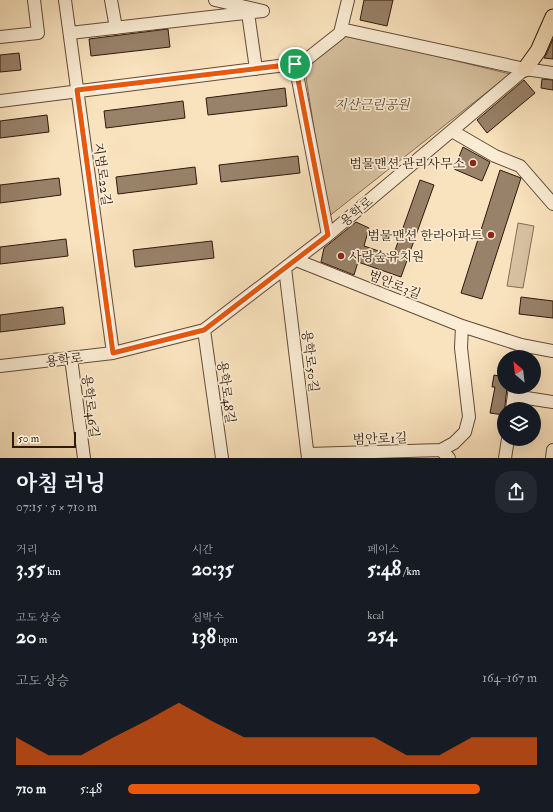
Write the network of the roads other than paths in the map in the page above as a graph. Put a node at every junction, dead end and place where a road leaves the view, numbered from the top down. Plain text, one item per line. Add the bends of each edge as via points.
1 (34, 0) edge
2 (65, 0) edge
3 (111, 0) edge
4 (215, 0) edge
5 (348, 0) edge
6 (248, 13) junction
7 (553, 17) edge
8 (116, 28) junction
9 (341, 29) junction
10 (70, 33) junction
11 (0, 37) edge
12 (295, 64) junction
13 (256, 69) junction
14 (526, 69) junction
15 (553, 73) edge
16 (77, 90) junction
17 (0, 101) edge
18 (452, 131) junction
19 (553, 204) edge
20 (328, 235) junction
21 (296, 260) junction
22 (285, 268) junction
23 (462, 326) junction
24 (204, 330) junction
25 (518, 350) edge
26 (541, 351) edge
27 (553, 351) edge
28 (113, 353) junction
29 (71, 358) junction
30 (0, 366) edge
31 (523, 394) edge
32 (553, 402) edge
33 (507, 446) edge
34 (553, 450) edge
35 (445, 454) edge
36 (308, 456) edge
37 (84, 458) edge
38 (222, 458) edge
39 (505, 458) edge
40 (552, 458) edge

1 - 11 street via 38,33
2 - 10 street, 지범로22길
3 - 8 street
4 - 6 street via 263,11
5 - 9 street
6 - 8 street
6 - 13 street
7 - 14 main road, 용학로 via 538,51
8 - 10 street
9 - 12 street via 340,33 302,63
9 - 14 street
10 - 16 street, 지범로22길
12 - 13 street
12 - 20 street
13 - 16 street
14 - 15 street
14 - 18 street, 용학로
16 - 17 street
16 - 28 street, 지범로22길
18 - 19 street via 495,156 520,166
18 - 20 street, 용학로
20 - 21 street, 용학로
21 - 22 street, 용학로
21 - 23 street, 범안로3길
22 - 24 street, 용학로
22 - 36 street, 용학로50길
23 - 25 street, 범안로3길
23 - 35 street via 461,348 469,417 464,432
24 - 28 street, 용학로
24 - 38 street, 용학로48길
26 - 27 street, 범안로3길
28 - 29 street, 용학로
29 - 30 street, 용학로
29 - 37 street, 용학로46길
31 - 32 street
33 - 39 street
34 - 40 street
35 - 36 street, 범안로1길

